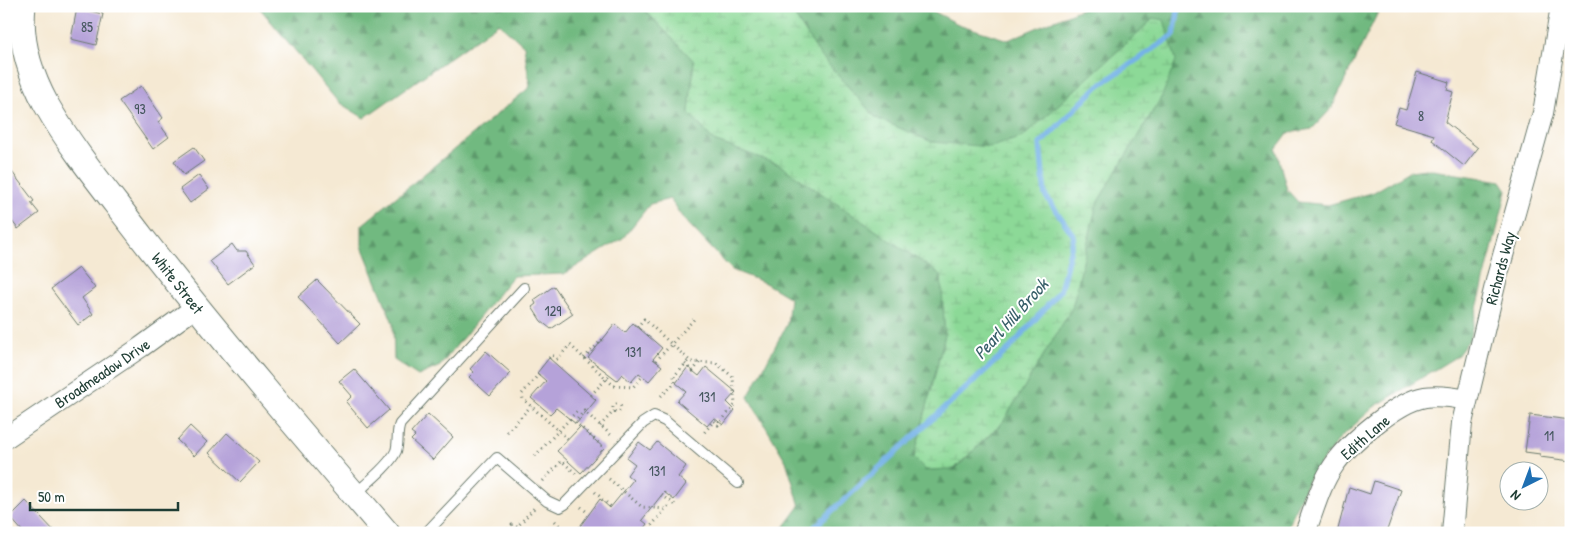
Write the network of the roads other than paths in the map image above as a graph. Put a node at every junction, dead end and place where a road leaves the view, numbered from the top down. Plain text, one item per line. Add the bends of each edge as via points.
1 (1561, 6) edge
2 (17, 19) edge
3 (524, 288) dead end
4 (196, 307) junction
5 (1467, 400) junction
6 (6, 438) edge
7 (738, 483) dead end
8 (354, 495) junction
9 (387, 533) edge
10 (426, 533) edge
11 (1306, 533) edge
12 (1452, 533) edge

1 - 5 street, Richards Way via 1543,113 1504,249
2 - 4 street, White Street via 24,48 46,104 81,157
3 - 8 lane via 400,424 398,444 392,458
4 - 6 street, Broadmeadow Drive
4 - 8 street, White Street
5 - 11 street, Edith Lane via 1448,396 1417,399 1364,434 1333,467
5 - 12 street, Richards Way via 1458,450
7 - 10 lane via 665,421 654,416 643,423 599,470 583,481 573,499 560,506 553,506 497,458
8 - 9 street, White Street

